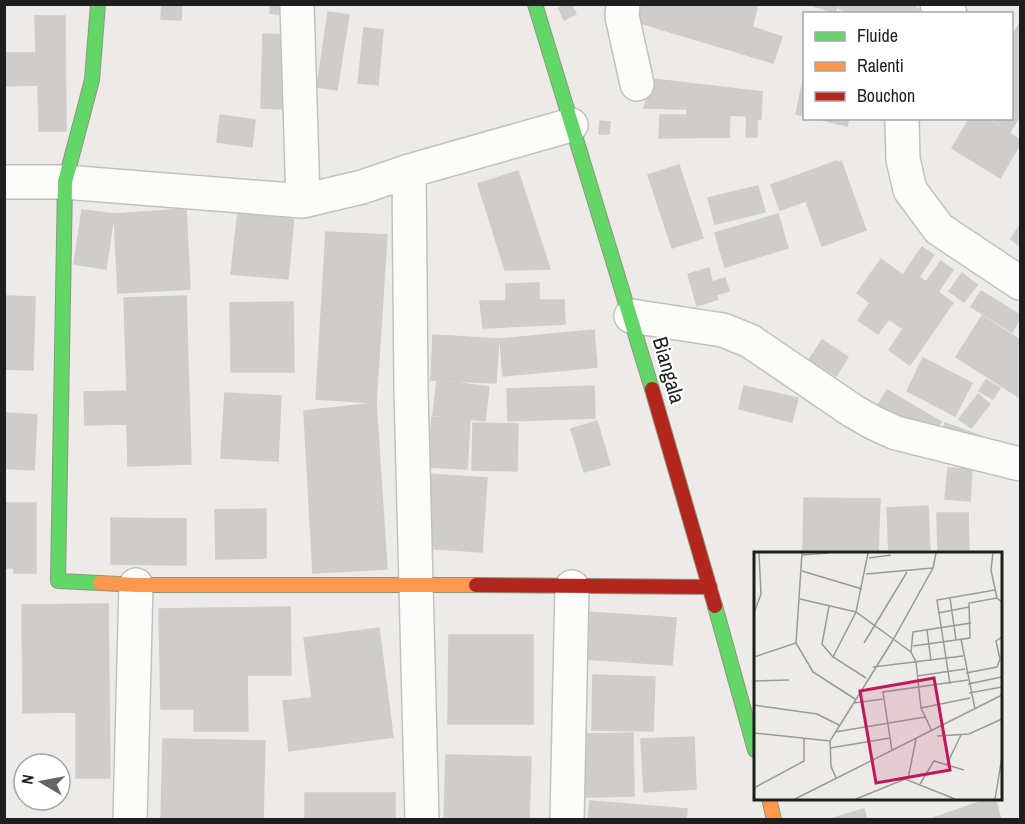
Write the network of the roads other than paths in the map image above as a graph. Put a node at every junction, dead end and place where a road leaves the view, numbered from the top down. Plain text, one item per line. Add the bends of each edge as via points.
1 (98, 4) edge
2 (297, 4) edge
3 (535, 4) edge
4 (623, 4) edge
5 (637, 84) dead end
6 (902, 120) edge
7 (572, 125) junction
8 (410, 171) junction
9 (4, 182) edge
10 (65, 182) junction
11 (303, 201) junction
12 (1020, 283) edge
13 (631, 316) junction
14 (1020, 464) edge
15 (416, 584) junction
16 (136, 585) junction
17 (572, 587) junction
18 (710, 587) junction
19 (754, 746) edge
20 (769, 800) edge
21 (130, 819) edge
22 (422, 819) edge
23 (567, 819) edge
24 (774, 819) edge

1 - 10 street via 92,80
2 - 11 street
3 - 7 street, Biangala
4 - 5 street via 622,16
6 - 12 street via 903,159 910,190 939,229
7 - 8 street
7 - 13 street, Biangala
8 - 11 street
8 - 15 street
9 - 10 street
10 - 11 street
10 - 16 street via 58,581
13 - 14 street via 723,330 750,341 853,411 896,433
13 - 18 street, Biangala
15 - 16 street
15 - 17 street
15 - 22 street
16 - 21 street
17 - 18 street
17 - 23 street
18 - 19 street, Biangala
20 - 24 street

